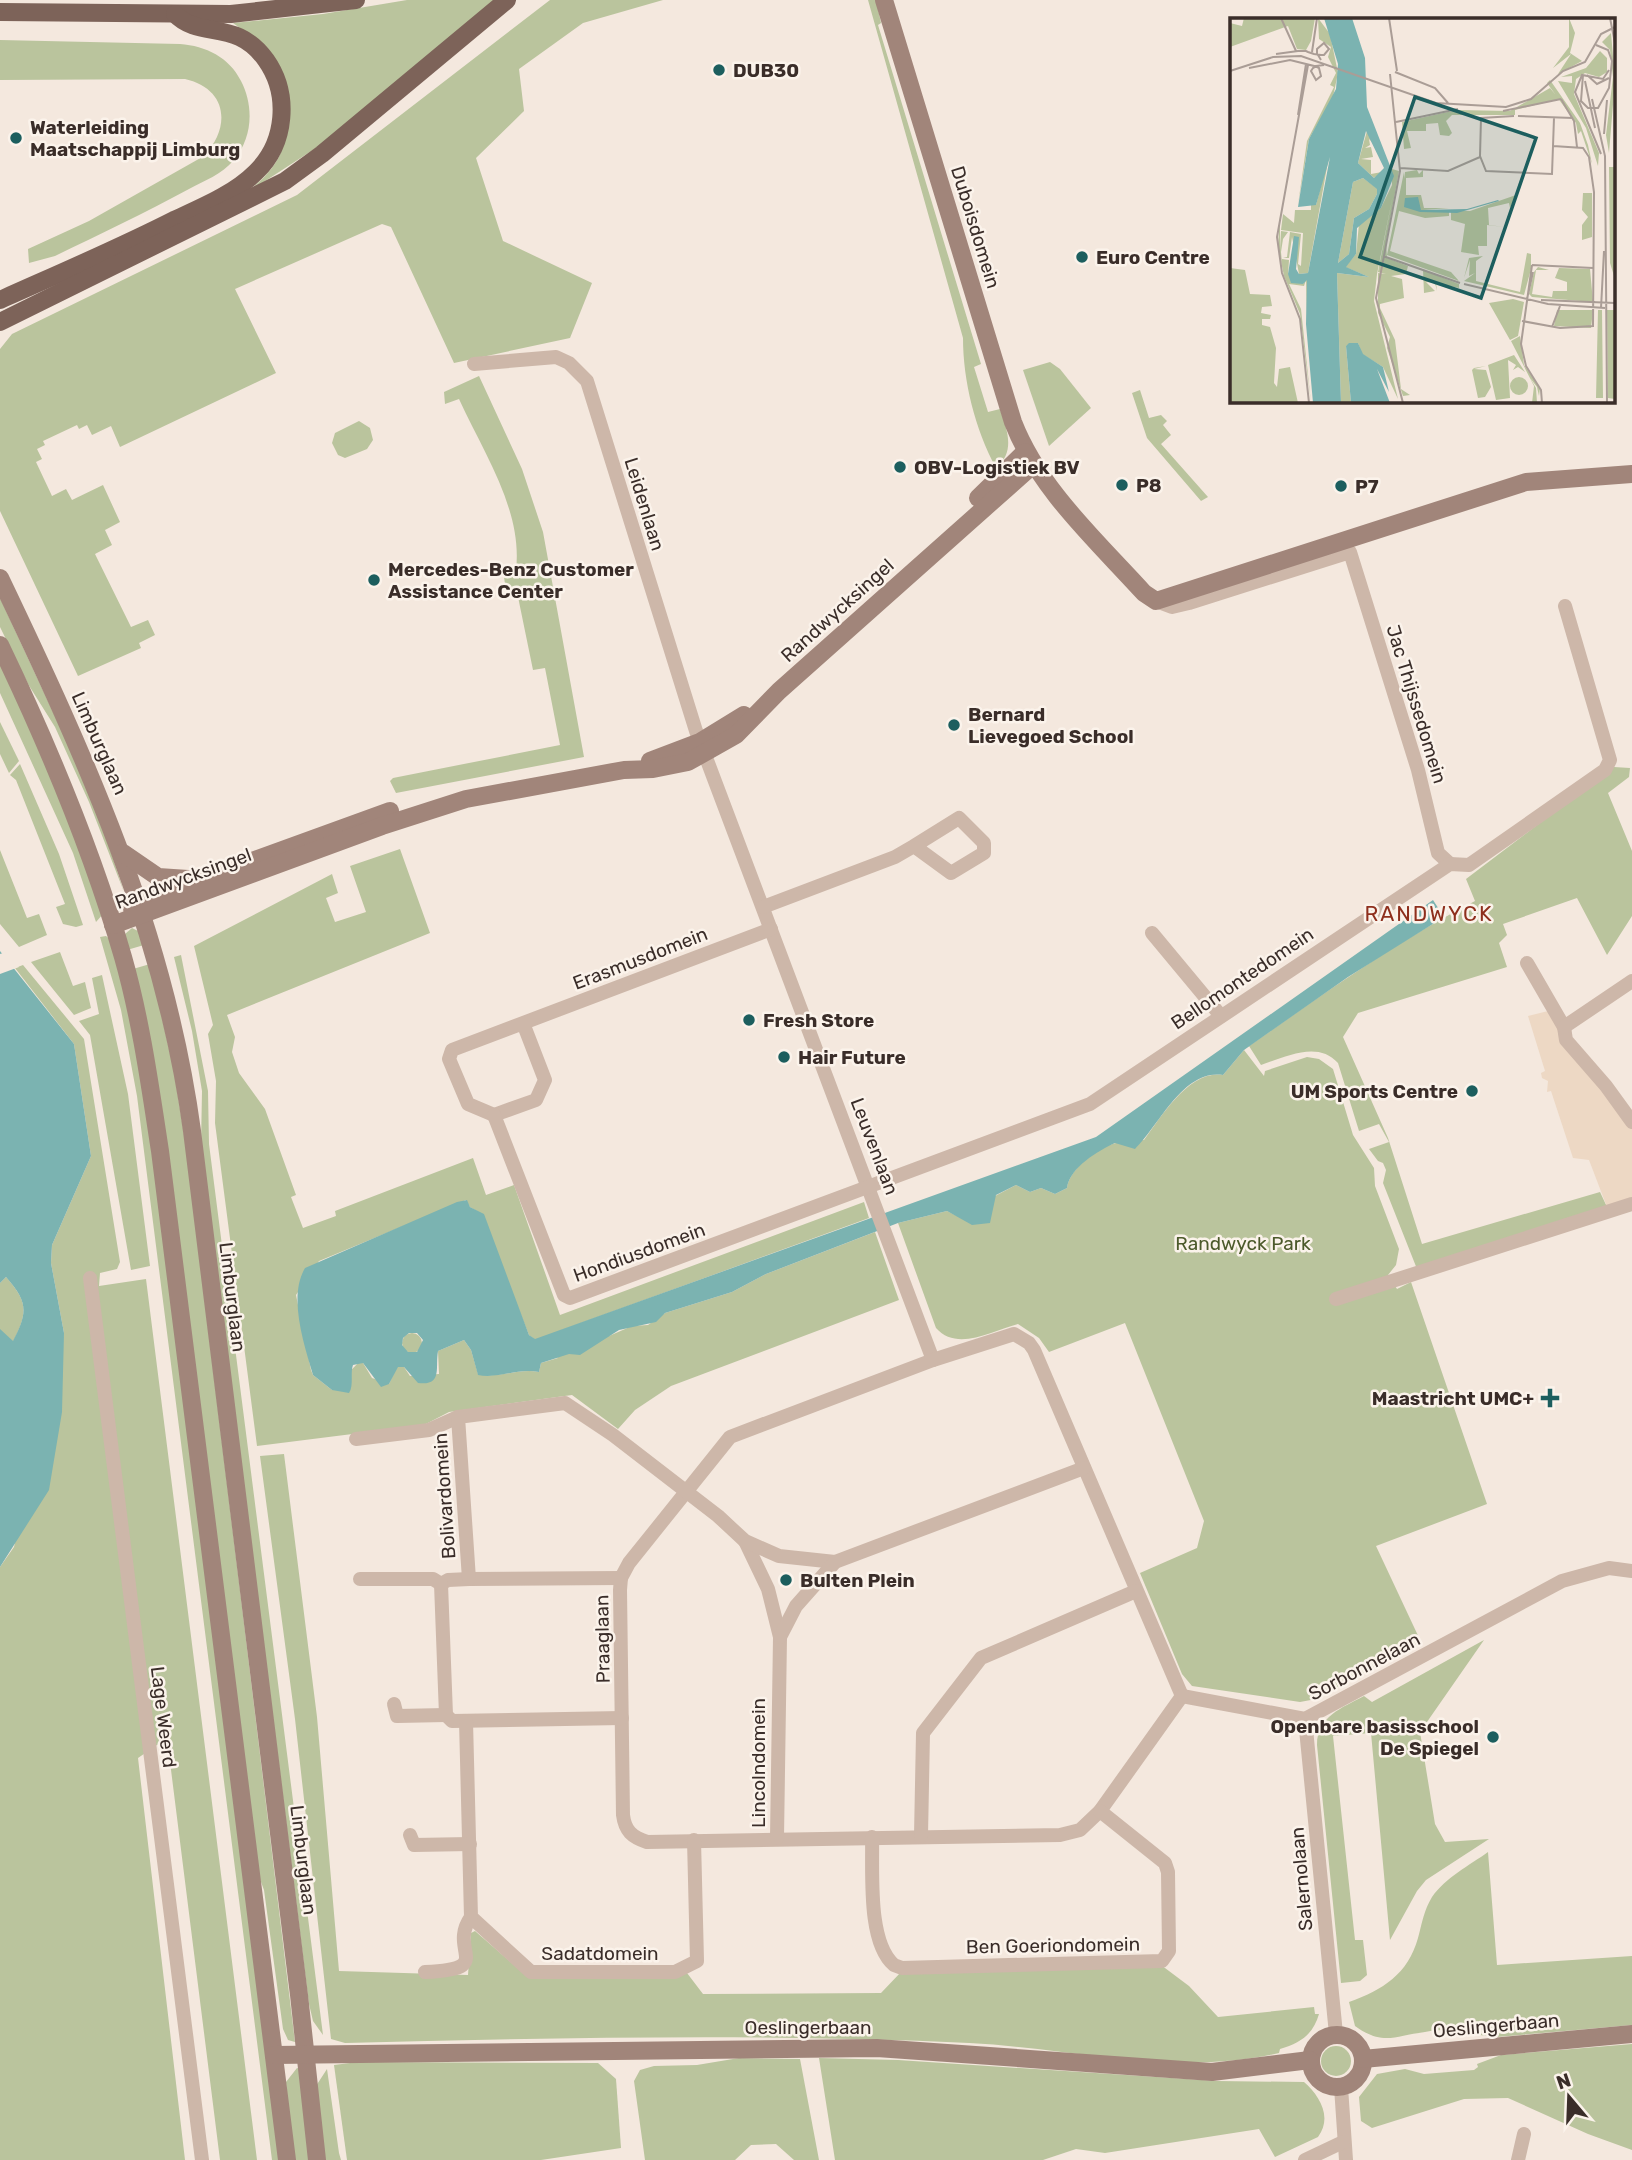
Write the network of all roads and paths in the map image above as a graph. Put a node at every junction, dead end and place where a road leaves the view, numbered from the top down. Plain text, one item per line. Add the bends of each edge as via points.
1 (356, 0) edge
2 (507, 0) edge
3 (884, 0) edge
4 (0, 12) edge
5 (175, 14) junction
6 (0, 300) edge
7 (0, 322) edge
8 (474, 364) dead end
9 (1029, 458) junction
10 (1632, 474) edge
11 (0, 578) edge
12 (1164, 604) junction
13 (1565, 606) dead end
14 (0, 645) edge
15 (703, 749) junction
16 (466, 799) junction
17 (914, 846) junction
18 (123, 853) junction
19 (1450, 864) junction
20 (206, 878) junction
21 (763, 906) junction
22 (141, 909) junction
23 (113, 925) junction
24 (771, 929) junction
25 (1152, 933) dead end
26 (1527, 963) dead end
27 (1632, 981) edge
28 (1222, 1016) junction
29 (523, 1023) junction
30 (1564, 1027) junction
31 (494, 1115) junction
32 (1632, 1122) edge
33 (870, 1188) junction
34 (1632, 1204) edge
35 (90, 1278) dead end
36 (1336, 1299) dead end
37 (933, 1360) junction
38 (457, 1417) junction
39 (356, 1439) dead end
40 (1084, 1468) junction
41 (687, 1491) junction
42 (745, 1541) junction
43 (835, 1562) junction
44 (1632, 1571) edge
45 (621, 1578) junction
46 (360, 1579) dead end
47 (469, 1579) junction
48 (441, 1584) junction
49 (1136, 1591) junction
50 (780, 1637) junction
51 (1182, 1696) junction
52 (394, 1704) dead end
53 (446, 1715) junction
54 (622, 1718) junction
55 (1305, 1719) junction
56 (466, 1721) junction
57 (1100, 1811) junction
58 (410, 1835) dead end
59 (921, 1836) junction
60 (872, 1837) junction
61 (777, 1838) junction
62 (694, 1840) junction
63 (470, 1844) junction
64 (471, 1917) junction
65 (425, 1972) dead end
66 (1336, 2034) junction
67 (1632, 2034) edge
68 (304, 2053) junction
69 (274, 2055) junction
70 (1363, 2059) junction
71 (1310, 2060) junction
72 (1341, 2087) junction
73 (1524, 2134) dead end
74 (1343, 2142) junction
75 (202, 2160) edge
76 (287, 2160) edge
77 (317, 2160) edge
78 (1305, 2160) edge
79 (1346, 2160) edge
80 (1518, 2160) edge

1 - 5 main road via 265,11
2 - 7 main road via 285,181
3 - 9 main road, Duboisdomein
4 - 5 main road
5 - 6 main road via 187,25 233,33 269,64 282,105 280,131 270,154 256,173 214,200
8 - 15 street, Leidenlaan via 556,357 587,381
9 - 12 main road via 1144,593
9 - 15 main road, Randwycksingel via 958,517 923,561 779,691
10 - 12 main road via 1526,482
11 - 18 main road, Limburglaan via 59,701
12 - 19 street, Jac Thijssedomein via 1350,552 1418,770 1438,852
13 - 19 street, Bellomontedomein via 1610,760 1605,770 1469,865
14 - 23 main road via 72,808
15 - 16 main road, Randwycksingel via 624,770
15 - 21 street, Leuvenlaan
16 - 20 main road, Randwycksingel via 393,810
16 - 22 main road, Randwycksingel
17 - 17 street via 951,873 984,853 984,843 959,818
17 - 21 street
18 - 20 main road via 163,879
18 - 22 main road, Limburglaan
19 - 28 street, Bellomontedomein
20 - 22 main road, Randwycksingel
21 - 24 street, Leuvenlaan
22 - 23 main road, Randwycksingel
22 - 68 main road, Limburglaan via 173,1023 187,1098
23 - 69 main road via 142,1038 160,1151
24 - 29 street, Erasmusdomein
24 - 33 street, Leuvenlaan
25 - 28 street
26 - 30 street
27 - 30 street
28 - 33 street, Bellomontedomein via 1090,1104
29 - 31 street via 545,1080 536,1100
29 - 31 street, Erasmusdomein via 452,1050 449,1059 468,1104
30 - 32 street via 1566,1040
31 - 33 street, Hondiusdomein via 564,1295 570,1298
33 - 37 street, Leuvenlaan
34 - 36 street
35 - 75 street, Lage Weerd
37 - 40 street, Praaglaan via 1003,1335 1022,1337 1034,1350
37 - 41 street, Praaglaan via 730,1437
38 - 39 street via 429,1430
38 - 41 street, Bolivardomein via 565,1403
38 - 47 street, Bolivardomein
40 - 43 street
40 - 49 street, Praaglaan
41 - 42 street, Bolivardomein
41 - 45 street, Praaglaan
42 - 43 street via 779,1556
42 - 50 street via 768,1589
43 - 50 street via 796,1606
44 - 55 street, Sorbonnelaan via 1608,1568 1585,1573
45 - 47 street
45 - 54 street, Praaglaan
46 - 48 street via 433,1579
47 - 48 street
48 - 53 street
49 - 51 street, Praaglaan
49 - 59 street via 981,1658 923,1733
50 - 61 street, Lincolndomein
51 - 55 street, Sorbonnelaan
51 - 57 street, Praaglaan
52 - 53 street via 397,1716
53 - 56 street via 452,1721
54 - 56 street
54 - 62 street, Praaglaan via 623,1815 628,1832 647,1842
55 - 66 street, Salernolaan
56 - 63 street
57 - 59 street, Praaglaan via 1080,1830 1067,1835
57 - 60 street, Ben Goeriondomein via 1165,1863 1169,1951 1162,1962 894,1965 880,1943
58 - 63 street via 414,1845
59 - 60 street, Praaglaan
60 - 61 street, Praaglaan
61 - 62 street, Praaglaan
62 - 64 street, Sadatdomein via 697,1961 676,1972 531,1972
63 - 64 street
64 - 65 street via 465,1926 462,1967
66 - 70 main road via 1354,2040
66 - 71 main road via 1320,2040
67 - 70 main road, Oeslingerbaan
68 - 69 main road, Oeslingerbaan
68 - 71 main road, Oeslingerbaan via 918,2050 1212,2072
68 - 77 main road, Limburglaan
69 - 76 main road
70 - 72 main road via 1357,2078
71 - 72 main road via 1321,2081
72 - 74 street
73 - 80 street
74 - 78 street
74 - 79 street

